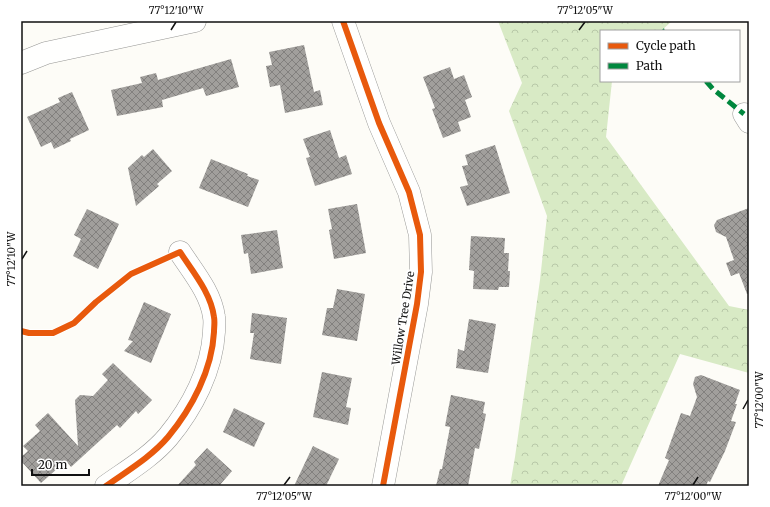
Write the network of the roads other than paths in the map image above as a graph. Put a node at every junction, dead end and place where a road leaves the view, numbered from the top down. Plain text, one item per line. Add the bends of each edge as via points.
1 (195, 21) edge
2 (343, 21) edge
3 (21, 63) edge
4 (180, 252) dead end
5 (106, 486) edge
6 (383, 486) edge

1 - 3 street via 46,53
2 - 6 street, Willow Tree Drive via 379,123 409,192 420,235 421,272 417,304
4 - 5 street via 209,298 214,317 208,364 189,408 168,437 147,457

